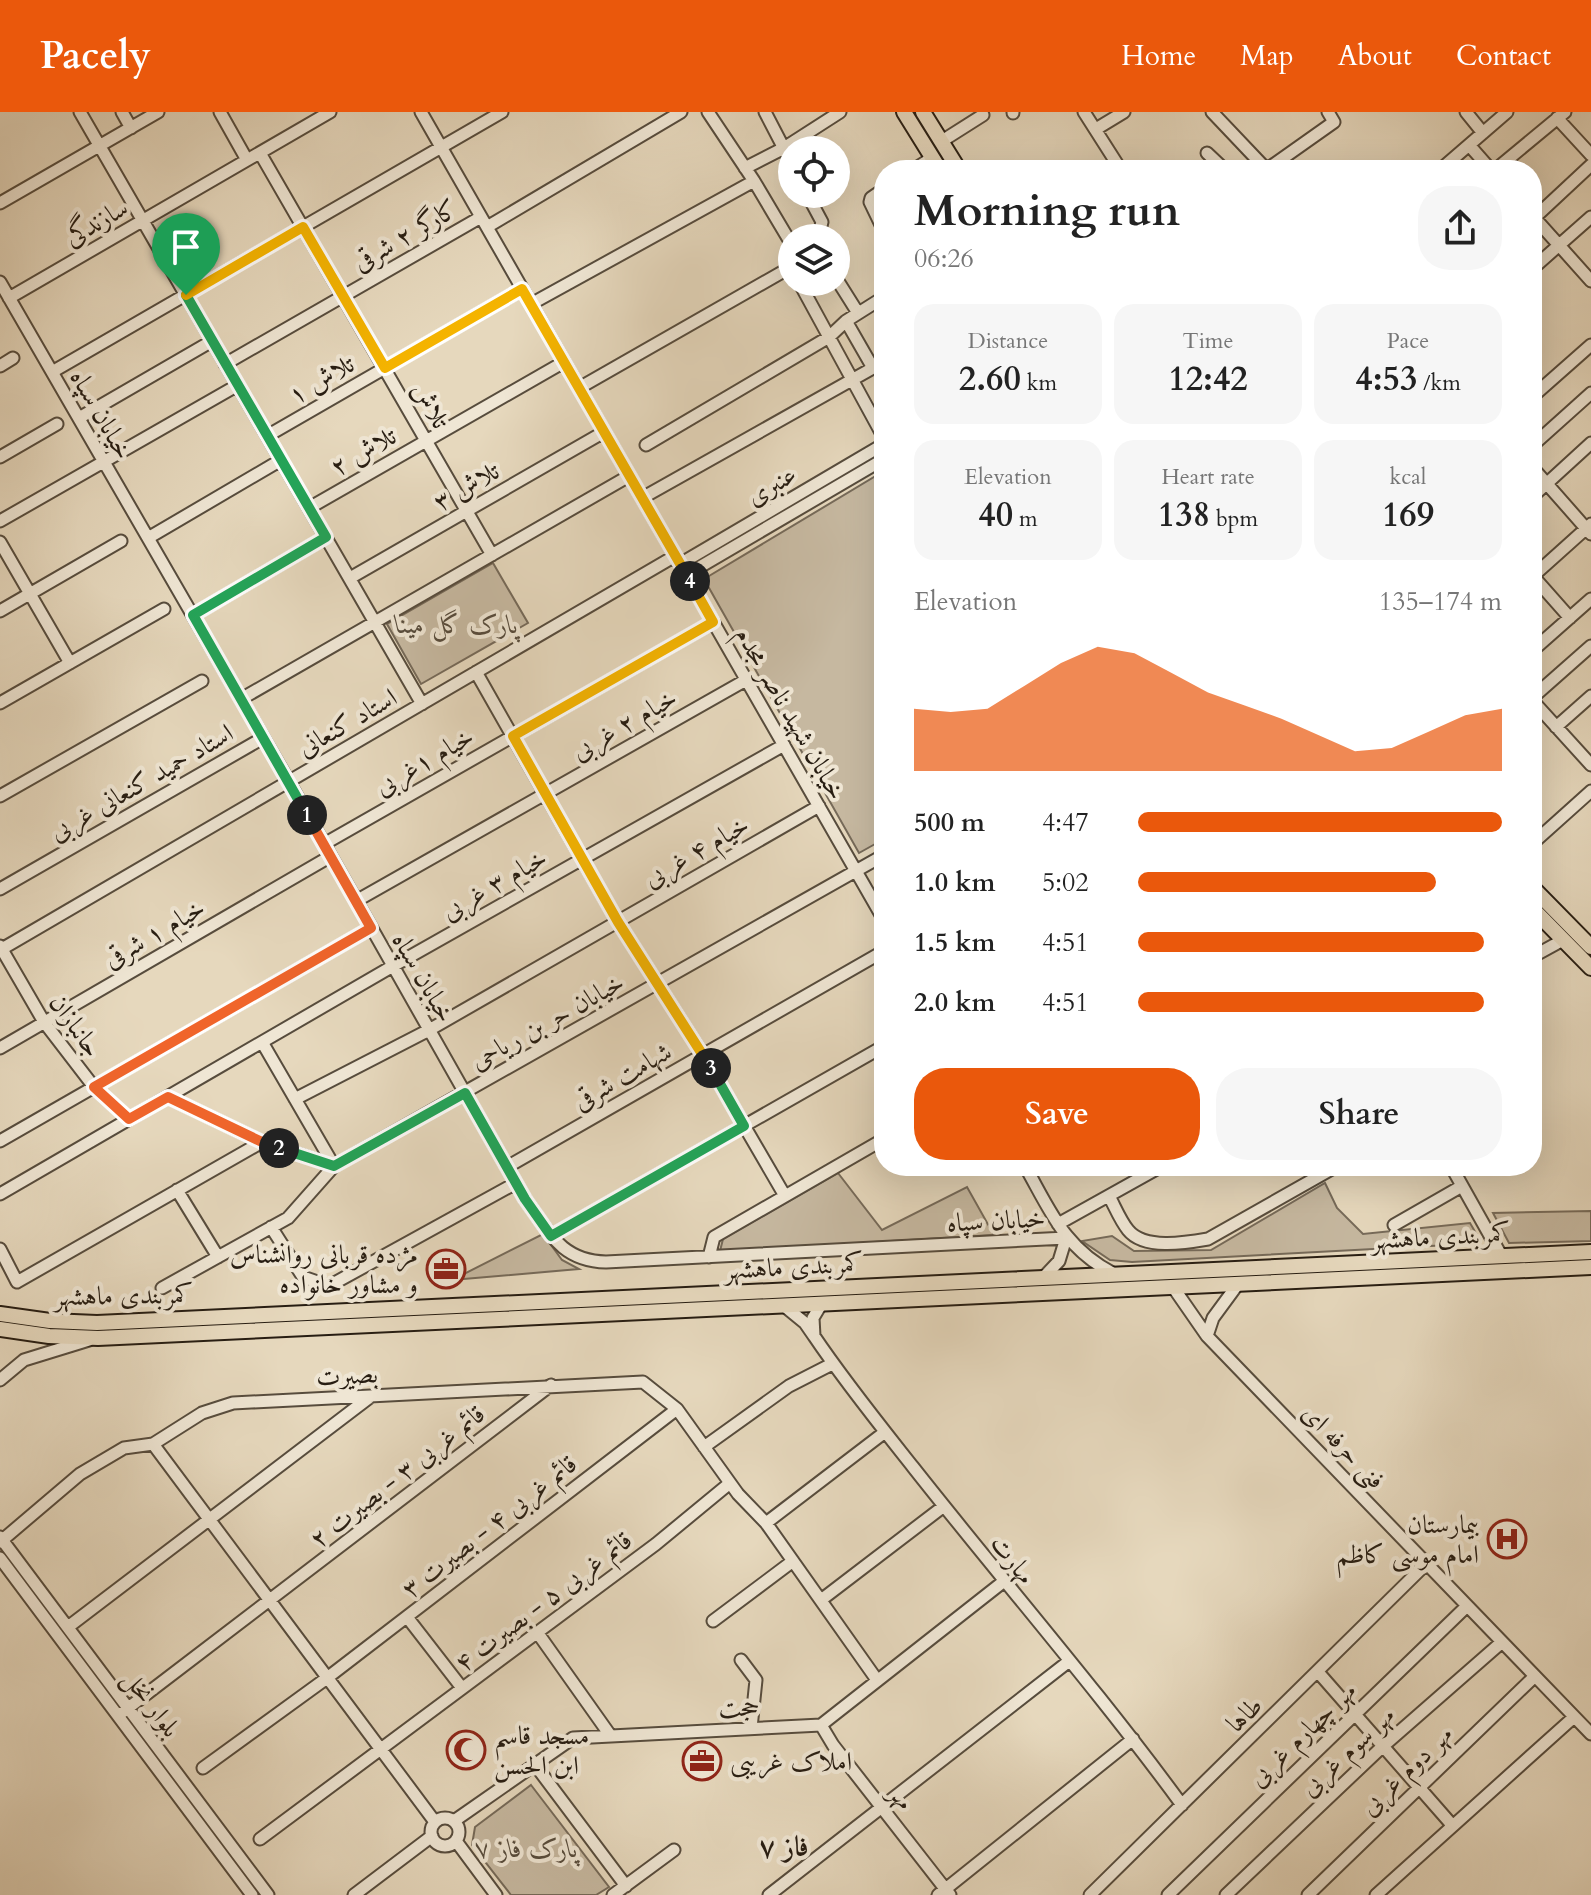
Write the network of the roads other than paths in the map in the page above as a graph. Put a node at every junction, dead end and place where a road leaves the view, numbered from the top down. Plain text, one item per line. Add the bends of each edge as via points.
1 (80, 112) edge
2 (122, 112) edge
3 (158, 112) edge
4 (220, 112) edge
5 (330, 112) edge
6 (421, 112) edge
7 (502, 112) edge
8 (681, 112) edge
9 (708, 112) edge
10 (765, 112) edge
11 (840, 112) edge
12 (904, 112) edge
13 (923, 112) edge
14 (1084, 112) edge
15 (1124, 112) edge
16 (1212, 112) edge
17 (1466, 112) edge
18 (1507, 112) edge
19 (983, 115) dead end
20 (1561, 115) edge
21 (1331, 117) edge
22 (131, 128) junction
23 (1096, 129) junction
24 (1483, 133) junction
25 (803, 136) edge
26 (778, 137) edge
27 (942, 141) junction
28 (1469, 145) junction
29 (99, 146) junction
30 (441, 148) junction
31 (778, 151) edge
32 (260, 153) junction
33 (1207, 153) dead end
34 (1591, 155) edge
35 (247, 160) junction
36 (934, 160) edge
37 (953, 160) edge
38 (1115, 160) edge
39 (1214, 160) edge
40 (1258, 160) edge
41 (1279, 160) edge
42 (1452, 160) edge
43 (1483, 160) edge
44 (1505, 160) edge
45 (1591, 165) edge
46 (745, 168) junction
47 (754, 181) junction
48 (0, 203) edge
49 (1542, 210) edge
50 (1591, 217) edge
51 (143, 221) junction
52 (484, 222) junction
53 (780, 224) edge
54 (303, 227) junction
55 (1542, 227) edge
56 (1559, 245) junction
57 (1542, 260) edge
58 (778, 275) edge
59 (1591, 281) edge
60 (0, 282) edge
61 (522, 289) junction
62 (186, 295) junction
63 (343, 296) junction
64 (807, 296) edge
65 (847, 296) edge
66 (9, 298) junction
67 (874, 303) edge
68 (531, 304) junction
69 (858, 313) junction
70 (846, 321) junction
71 (829, 337) junction
72 (212, 341) junction
73 (1591, 345) edge
74 (13, 358) dead end
75 (564, 362) junction
76 (225, 364) junction
77 (0, 366) edge
78 (385, 368) junction
79 (52, 372) junction
80 (852, 380) junction
81 (238, 385) junction
82 (579, 388) junction
83 (1542, 388) edge
84 (1590, 396) edge
85 (79, 418) junction
86 (874, 422) edge
87 (57, 424) dead end
88 (604, 432) junction
89 (267, 436) junction
90 (1542, 437) edge
91 (426, 440) junction
92 (1591, 443) edge
93 (646, 445) dead end
94 (874, 447) edge
95 (0, 457) edge
96 (281, 460) junction
97 (103, 461) junction
98 (874, 464) edge
99 (629, 476) junction
100 (1542, 478) edge
101 (1546, 483) junction
102 (1542, 487) edge
103 (642, 498) junction
104 (309, 508) junction
105 (467, 511) junction
106 (0, 521) edge
107 (1589, 528) edge
108 (326, 537) junction
109 (148, 538) junction
110 (121, 541) dead end
111 (0, 542) edge
112 (492, 555) junction
113 (681, 565) junction
114 (1542, 568) edge
115 (350, 578) junction
116 (1542, 587) edge
117 (30, 594) junction
118 (1591, 599) edge
119 (164, 609) dead end
120 (0, 611) edge
121 (193, 615) junction
122 (1570, 618) junction
123 (375, 622) junction
124 (713, 622) junction
125 (1542, 642) edge
126 (1591, 646) edge
127 (70, 663) junction
128 (476, 672) junction
129 (746, 680) junction
130 (202, 681) dead end
131 (1542, 690) edge
132 (1591, 696) edge
133 (241, 699) junction
134 (0, 703) edge
135 (422, 704) junction
136 (1542, 711) edge
137 (1556, 727) junction
138 (513, 736) junction
139 (263, 738) junction
140 (784, 745) junction
141 (1591, 765) edge
142 (289, 782) junction
143 (1591, 791) edge
144 (545, 794) junction
145 (0, 796) edge
146 (819, 806) junction
147 (1542, 835) edge
148 (324, 844) junction
149 (331, 856) junction
150 (582, 859) junction
151 (874, 861) edge
152 (856, 871) junction
153 (0, 889) edge
154 (1542, 897) edge
155 (356, 901) junction
156 (874, 902) edge
157 (1542, 918) edge
158 (618, 922) junction
159 (371, 928) junction
160 (1563, 940) junction
161 (1591, 947) edge
162 (1, 948) edge
163 (1542, 952) edge
164 (874, 957) edge
165 (393, 966) junction
166 (1590, 967) edge
167 (658, 984) junction
168 (44, 1022) junction
169 (429, 1030) junction
170 (262, 1042) junction
171 (0, 1048) edge
172 (874, 1052) edge
173 (703, 1055) junction
174 (94, 1087) junction
175 (465, 1093) junction
176 (168, 1097) junction
177 (295, 1099) junction
178 (129, 1119) junction
179 (744, 1126) junction
180 (0, 1141) edge
181 (262, 1142) junction
182 (874, 1145) edge
183 (334, 1166) junction
184 (507, 1167) junction
185 (1031, 1176) edge
186 (1144, 1176) edge
187 (1319, 1176) edge
188 (1456, 1176) edge
189 (516, 1183) junction
190 (1462, 1186) junction
191 (177, 1190) junction
192 (0, 1194) edge
193 (785, 1196) junction
194 (1109, 1196) junction
195 (1058, 1224) junction
196 (1394, 1225) dead end
197 (271, 1227) junction
198 (551, 1236) junction
199 (1066, 1238) junction
200 (0, 1249) edge
201 (1591, 1252) edge
202 (218, 1257) junction
203 (709, 1257) junction
204 (1502, 1257) junction
205 (1591, 1267) edge
206 (1116, 1275) junction
207 (1042, 1279) junction
208 (1238, 1284) junction
209 (1173, 1287) junction
210 (162, 1288) dead end
211 (822, 1303) junction
212 (783, 1305) junction
213 (0, 1314) edge
214 (0, 1329) edge
215 (814, 1336) junction
216 (1207, 1336) junction
217 (98, 1338) junction
218 (832, 1364) junction
219 (0, 1380) edge
220 (551, 1385) junction
221 (371, 1396) junction
222 (677, 1409) junction
223 (885, 1432) junction
224 (153, 1444) junction
225 (704, 1447) junction
226 (730, 1483) junction
227 (944, 1506) junction
228 (209, 1520) junction
229 (766, 1523) junction
230 (1, 1540) edge
231 (0, 1558) edge
232 (793, 1561) junction
233 (1426, 1564) junction
234 (1003, 1582) junction
235 (821, 1600) junction
236 (270, 1602) junction
237 (1467, 1606) junction
238 (407, 1617) junction
239 (713, 1621) dead end
240 (68, 1627) junction
241 (537, 1632) junction
242 (1502, 1642) junction
243 (741, 1660) dead end
244 (1068, 1662) junction
245 (1318, 1672) junction
246 (1535, 1676) junction
247 (327, 1678) junction
248 (877, 1680) junction
249 (462, 1688) junction
250 (124, 1712) junction
251 (1354, 1715) junction
252 (1574, 1717) junction
253 (821, 1725) junction
254 (751, 1728) junction
255 (1591, 1734) edge
256 (610, 1735) junction
257 (1133, 1739) junction
258 (1382, 1747) junction
259 (380, 1750) junction
260 (536, 1766) junction
261 (203, 1768) dead end
262 (1419, 1788) junction
263 (1182, 1805) junction
264 (883, 1808) junction
265 (454, 1821) junction
266 (435, 1822) junction
267 (1452, 1825) junction
268 (432, 1836) junction
269 (260, 1839) dead end
270 (456, 1841) junction
271 (674, 1850) dead end
272 (626, 1886) junction
273 (945, 1893) edge
274 (252, 1895) edge
275 (268, 1895) edge
276 (354, 1895) edge
277 (496, 1895) edge
278 (613, 1895) edge
279 (769, 1895) edge
280 (1090, 1895) edge
281 (1168, 1895) edge
282 (1226, 1895) edge
283 (1308, 1895) edge
284 (1376, 1895) edge

1 - 29 street
2 - 22 street
3 - 22 street
4 - 35 street
5 - 32 street, سازندگی
6 - 30 street, خیابان شهید ناصر مجدم
7 - 30 street
8 - 52 street, کارگر ۲ شرقی
9 - 46 street
10 - 26 street
11 - 25 street
12 - 36 main road
13 - 27 main road
14 - 23 street
15 - 23 street
16 - 40 street
17 - 24 street
18 - 24 street
19 - 27 street
20 - 34 street
20 - 44 street
21 - 41 street
22 - 29 street
23 - 38 street
24 - 28 street
27 - 37 main road
28 - 42 street
28 - 43 street
29 - 48 street
29 - 51 street
30 - 52 street, خیابان شهید ناصر مجدم
30 - 54 street
31 - 46 street
32 - 35 street, سازندگی
32 - 54 street, تلاش
33 - 39 street
35 - 51 street, سازندگی
45 - 49 street
46 - 47 street
47 - 53 street
47 - 68 street
50 - 56 street
51 - 62 street
51 - 66 street, سازندگی
52 - 61 street, خیابان شهید ناصر مجدم
52 - 63 street, کارگر ۲ شرقی
54 - 62 street
54 - 63 street, تلاش
55 - 56 street
56 - 57 street
56 - 59 street
58 - 82 street
60 - 66 street, خیابان سپاه
61 - 68 street, خیابان شهید ناصر مجدم
61 - 78 street, تلاش ۱
62 - 72 street
62 - 79 street
63 - 76 street, کارگر ۲ شرقی
63 - 78 street, تلاش
64 - 71 street
65 - 69 street
66 - 79 street, خیابان سپاه
67 - 69 street
68 - 75 street, خیابان شهید ناصر مجدم
69 - 70 street
70 - 71 street
70 - 80 street via 873,368
71 - 80 street
71 - 93 street
72 - 76 street
72 - 85 street
73 - 83 street
74 - 77 street
75 - 82 street, خیابان شهید ناصر مجدم
75 - 91 street, تلاش ۲
76 - 81 street
78 - 89 street, تلاش ۱
78 - 91 street, تلاش
79 - 85 street, خیابان سپاه
80 - 86 street
80 - 103 street
81 - 89 street
81 - 97 street
82 - 88 street, خیابان شهید ناصر مجدم
84 - 90 street
85 - 97 street, خیابان سپاه
87 - 95 street
88 - 99 street, خیابان شهید ناصر مجدم
88 - 105 street, تلاش ۳
89 - 96 street
91 - 104 street, تلاش ۲
91 - 105 street, تلاش
92 - 101 street
94 - 113 street, عنبری
96 - 104 street
96 - 109 street
97 - 106 street
97 - 109 street, خیابان سپاه
98 - 113 street, عنبری
99 - 103 street, خیابان شهید ناصر مجدم
99 - 112 street
100 - 101 street
101 - 102 street
101 - 107 street
103 - 113 street, خیابان شهید ناصر مجدم
104 - 108 street
105 - 112 street, تلاش
105 - 115 street, تلاش ۳
107 - 114 street
108 - 115 street
108 - 121 street
109 - 121 street, خیابان سپاه
110 - 117 street
111 - 117 street
112 - 123 street
113 - 124 street, خیابان شهید ناصر مجدم
113 - 128 street, استاد کنعانی
115 - 123 street
116 - 122 street
117 - 120 street
117 - 127 street
118 - 122 street
119 - 127 street
121 - 133 street, خیابان سپاه
122 - 125 street
123 - 133 street
123 - 135 street
124 - 129 street, خیابان شهید ناصر مجدم
124 - 138 street, خیام ۱غربی
126 - 131 street
127 - 134 street
128 - 135 street, استاد کنعانی
128 - 138 street
129 - 140 street, خیابان شهید ناصر مجدم
129 - 144 street, خیام ۲ غربی
130 - 145 street
132 - 137 street
133 - 139 street, خیابان سپاه
135 - 142 street, استاد کنعانی
136 - 137 street
137 - 141 street
138 - 144 street
138 - 148 street, خیام ۱غربی
139 - 142 street, خیابان سپاه
139 - 153 street, استاد حمید کنعانی غربی
140 - 146 street, خیابان شهید ناصر مجدم
140 - 150 street, خیام ۳ غربی
142 - 148 street, خیابان سپاه
142 - 162 street, استاد کنعانی
143 - 147 street
144 - 150 street
144 - 155 street, خیام ۲ غربی
146 - 152 street, خیابان شهید ناصر مجدم
146 - 158 street, خیام ۴ غربی
148 - 149 street, خیابان سپاه
149 - 155 street, خیابان سپاه
149 - 168 street, خیام ۱ شرقی
150 - 158 street
150 - 165 street, خیام ۳ غربی
151 - 152 street, خیابان حر بن ریاحی
152 - 156 street, خیابان شهید ناصر مجدم
152 - 167 street, خیابان حر بن ریاحی
154 - 161 main road
155 - 159 street, خیابان سپاه
157 - 160 main road
158 - 167 street
158 - 169 street, خیام ۴ غربی
159 - 165 street, خیابان سپاه
159 - 174 street
160 - 163 street
160 - 166 main road
162 - 168 street, جانبازان
164 - 173 street, شهامت شرقی
165 - 169 street, خیابان سپاه
165 - 170 street, خیام ۳ غربی
167 - 173 street
167 - 175 street, خیابان حر بن ریاحی
168 - 171 street, خیام ۱ شرقی
168 - 174 street, جانبازان
169 - 175 street, خیابان سپاه
169 - 177 street, خیام ۴ غربی
170 - 176 street, خیام ۳ غربی
170 - 177 street
172 - 179 street
173 - 179 street
173 - 184 street, شهامت شرقی
174 - 178 street, جانبازان
174 - 180 street
175 - 183 street, خیابان حر بن ریاحی
175 - 184 street, خیابان سپاه
176 - 178 street, خیام ۳ غربی
176 - 181 street
177 - 183 street
178 - 192 street, خیام ۳ غربی
179 - 193 street
179 - 198 street
181 - 183 street
181 - 191 street
182 - 193 street
183 - 197 street, خیابان حر بن ریاحی via 288,1218
184 - 189 street, خیابان سپاه
185 - 195 street
186 - 194 street
187 - 194 street via 1208,1239 1190,1242 1143,1240 1129,1231
188 - 190 street
189 - 197 street via 329,1286 303,1277
189 - 198 street, خیابان سپاه
190 - 196 street
190 - 204 street
191 - 200 street via 17,1282
191 - 202 street
193 - 203 street via 714,1237
194 - 195 street
195 - 199 street
197 - 202 street, خیابان حر بن ریاحی
198 - 203 street, خیابان سپاه via 569,1253 593,1262
199 - 203 street, خیابان سپاه
199 - 206 street
199 - 207 street via 1059,1261
201 - 204 main road, کمربندی ماهشهر
202 - 210 street, خیابان حر بن ریاحی
204 - 206 main road, کمربندی ماهشهر
205 - 208 main road, کمربندی ماهشهر
206 - 207 main road, کمربندی ماهشهر
207 - 213 main road, کمربندی ماهشهر via 97,1323
208 - 209 main road, کمربندی ماهشهر
208 - 216 street via 1213,1318
209 - 211 main road, کمربندی ماهشهر
209 - 216 street, فنی حرفه ای
211 - 212 main road, کمربندی ماهشهر
211 - 215 street via 813,1318
212 - 215 street, مهارت
212 - 217 main road, کمربندی ماهشهر
214 - 217 main road, کمربندی ماهشهر
215 - 218 street, مهارت
216 - 233 street, فنی حرفه ای
217 - 219 street via 24,1360
218 - 223 street, مهارت
218 - 225 street via 789,1386
220 - 221 street, بصیرت
220 - 222 street, بصیرت via 643,1382
220 - 236 street, قائم غربی ۳ - بصیرت ۲
221 - 224 street, بصیرت via 233,1403 202,1413
221 - 228 street
222 - 225 street, بصیرت
222 - 238 street, قائم غربی ۴ - بصیرت ۳
223 - 227 street, مهارت
223 - 229 street
224 - 228 street
224 - 230 street, بصیرت via 124,1448 80,1474
225 - 226 street, بصیرت
226 - 229 street, بصیرت
226 - 241 street, قائم غربی ۵ - بصیرت ۴
227 - 234 street, مهارت
227 - 235 street
228 - 236 street
228 - 240 street
229 - 232 street, بصیرت
230 - 240 street, بلوار نخل
231 - 250 street, بلوار نخل
232 - 235 street, بصیرت
232 - 239 street
233 - 237 street, فنی حرفه ای
233 - 245 street, طاها
234 - 244 street, مهارت
234 - 248 street
235 - 248 street, بصیرت
236 - 247 street
236 - 250 street, قائم غربی ۳ - بصیرت ۲
237 - 242 street, فنی حرفه ای
237 - 251 street, مهر چهارم غربی
238 - 247 street, قائم غربی ۴ - بصیرت ۳
238 - 249 street
240 - 250 street, بلوار نخل
241 - 249 street, قائم غربی ۵ - بصیرت ۴
241 - 256 street
242 - 246 street, فنی حرفه ای
242 - 258 street, مهر سوم غربی
243 - 254 street via 756,1685
244 - 257 street, مهارت
244 - 264 street
245 - 251 street
245 - 263 street, طاها
246 - 252 street, فنی حرفه ای
246 - 262 street, مهر دوم غربی
247 - 259 street
247 - 261 street, قائم غربی ۴ - بصیرت ۳
248 - 253 street
249 - 259 street, قائم غربی ۵ - بصیرت ۴
250 - 274 street, بلوار نخل
250 - 275 street, بلوار نخل
251 - 258 street
251 - 281 street, مهر چهارم غربی
252 - 255 street, فنی حرفه ای
252 - 267 street
253 - 254 street, حجت
253 - 264 street, مهر
254 - 256 street, حجت
256 - 260 street, حجت via 573,1738
257 - 263 street, مهارت
257 - 273 street
258 - 262 street
258 - 282 street, مهر سوم غربی
259 - 266 street
259 - 269 street, قائم غربی ۵ - بصیرت ۴
260 - 265 street, حجت
260 - 272 street
262 - 267 street
262 - 283 street, مهر دوم غربی
263 - 280 street, طاها
264 - 273 street, مهر
264 - 279 street
265 - 266 street
265 - 270 street
266 - 268 street
267 - 284 street
268 - 270 street via 440,1845
268 - 276 street
270 - 277 street
271 - 272 street
272 - 278 street

